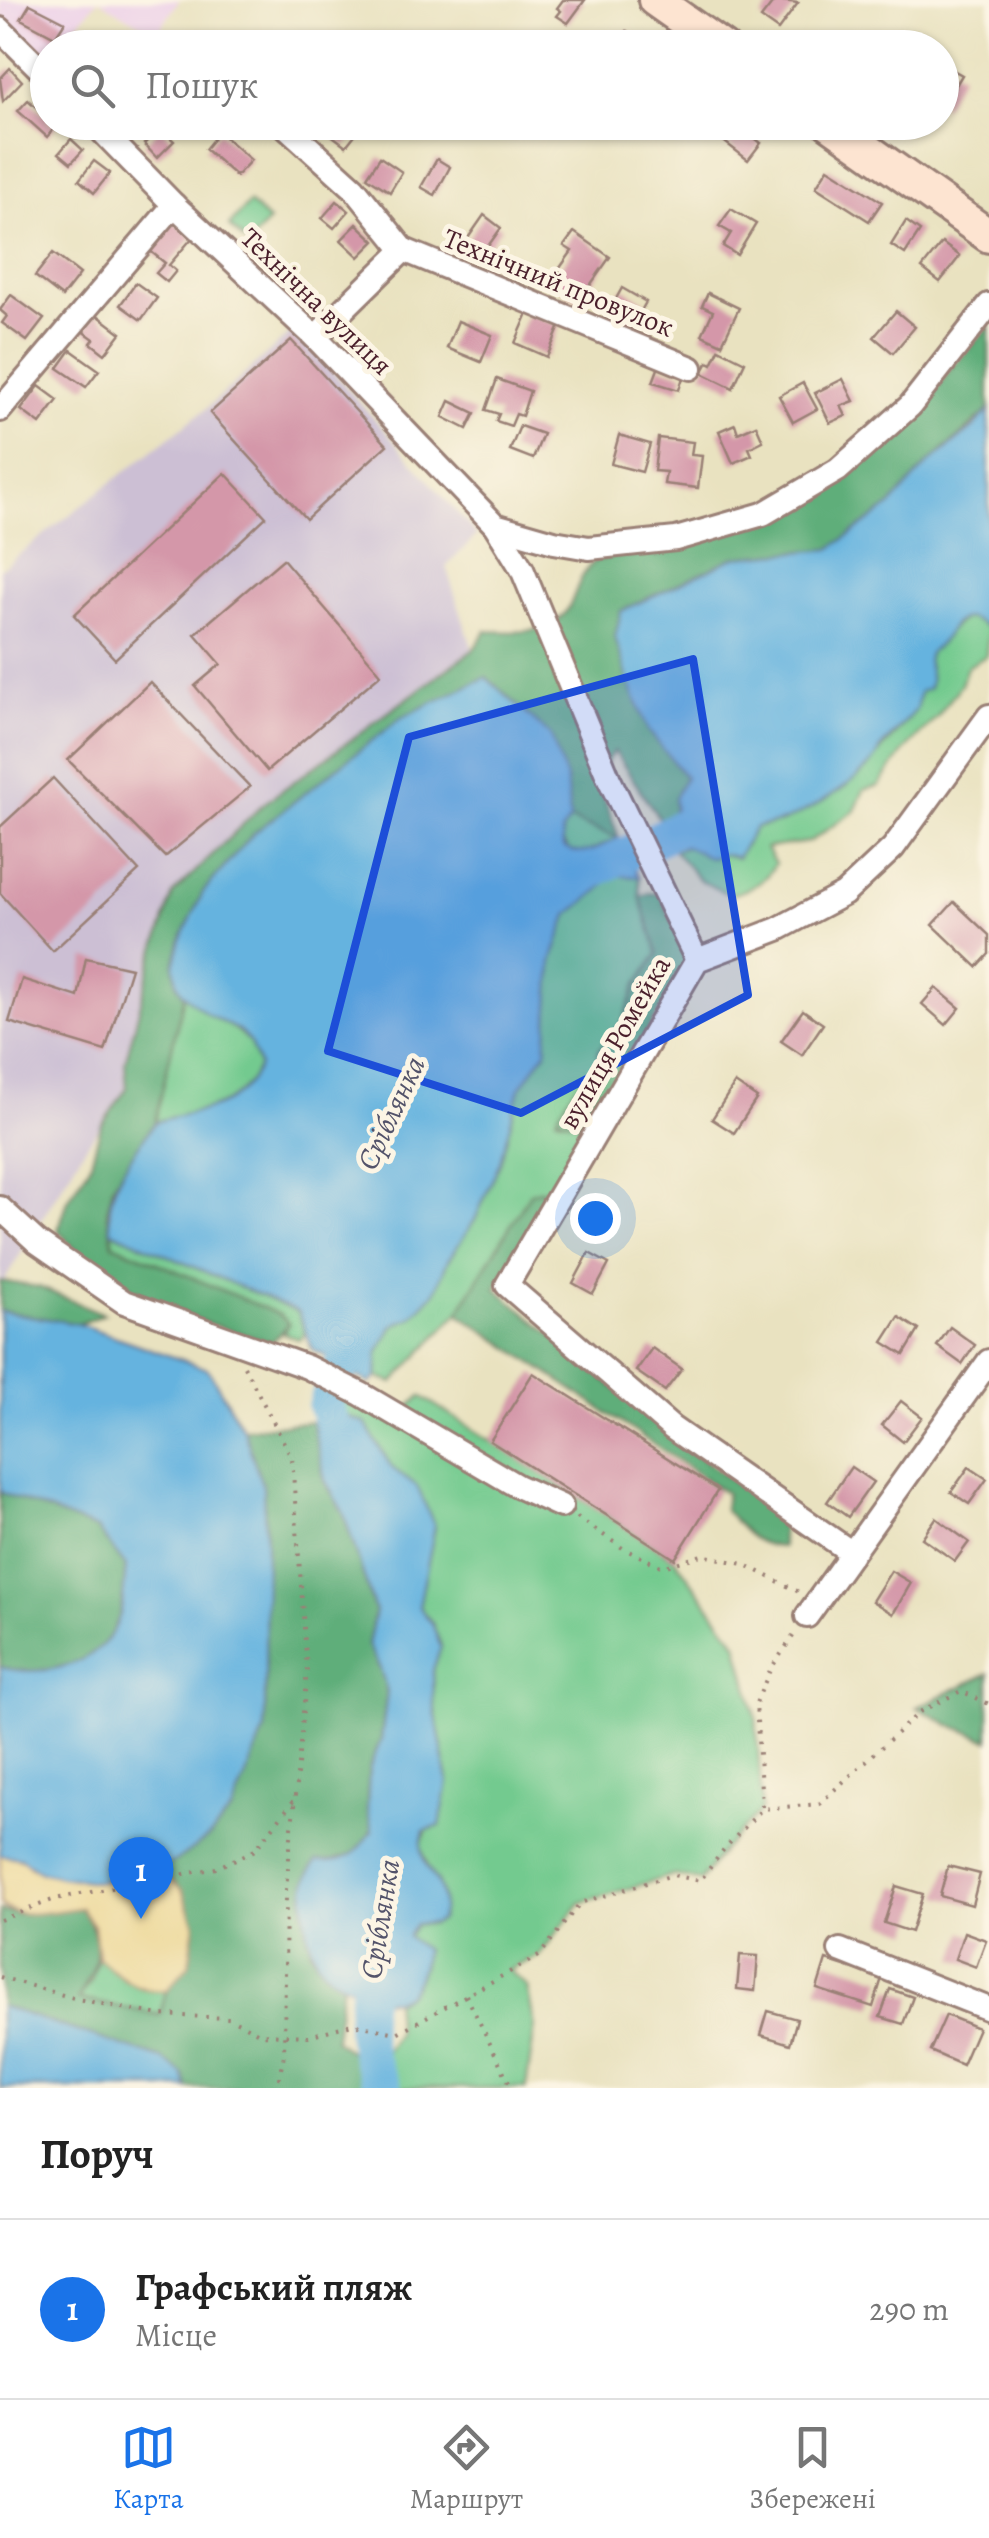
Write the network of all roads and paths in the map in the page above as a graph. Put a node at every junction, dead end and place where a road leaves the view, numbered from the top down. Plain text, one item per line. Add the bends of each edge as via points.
1 (656, 0) edge
2 (0, 29) edge
3 (697, 30) edge
4 (30, 59) edge
5 (111, 140) edge
6 (302, 140) edge
7 (854, 140) edge
8 (174, 205) junction
9 (988, 233) edge
10 (404, 250) junction
11 (989, 306) edge
12 (315, 337) junction
13 (691, 368) dead end
14 (0, 410) edge
15 (495, 525) junction
16 (989, 716) edge
17 (697, 960) junction
18 (0, 1208) edge
19 (230, 1338) junction
20 (989, 1361) edge
21 (560, 1506) joint
22 (852, 1554) junction
23 (812, 1608) junction
24 (989, 1704) edge
25 (294, 1800) junction
26 (762, 1808) junction
27 (0, 1920) edge
28 (840, 1950) dead end
29 (0, 1976) edge
30 (466, 1995) junction
31 (989, 2009) edge
32 (284, 2035) junction
33 (277, 2088) edge
34 (512, 2088) edge

1 - 3 main road
2 - 4 street
5 - 8 street, Технічна вулиця
6 - 10 street, Технічний провулок via 354,188
7 - 9 main road
8 - 12 street, Технічна вулиця
8 - 14 street
10 - 12 street, Технічний провулок
10 - 13 street, Технічний провулок
11 - 15 street via 910,406 838,470 764,514 676,539 589,548
12 - 15 street, Технічна вулиця
15 - 17 street, Технічна вулиця via 522,568 609,778
16 - 17 street, вулиця Ромейка via 893,848 844,894
17 - 22 street, вулиця Ромейка via 506,1285 672,1428
18 - 19 street via 124,1302
19 - 21 street via 361,1394
19 - 25 path via 292,1458 306,1671
20 - 22 street
21 - 23 path via 662,1566 702,1554 744,1564
22 - 23 street
23 - 26 path via 756,1703
24 - 26 path via 960,1691 921,1711 819,1804
25 - 27 path via 255,1850 216,1868 54,1898
25 - 32 path
26 - 30 path via 700,1881 673,1876 580,1903 540,1956
28 - 31 street
29 - 32 path via 77,1999 160,2015 229,2018 261,2034
30 - 32 path via 396,2034 352,2024
30 - 34 path
32 - 33 path

